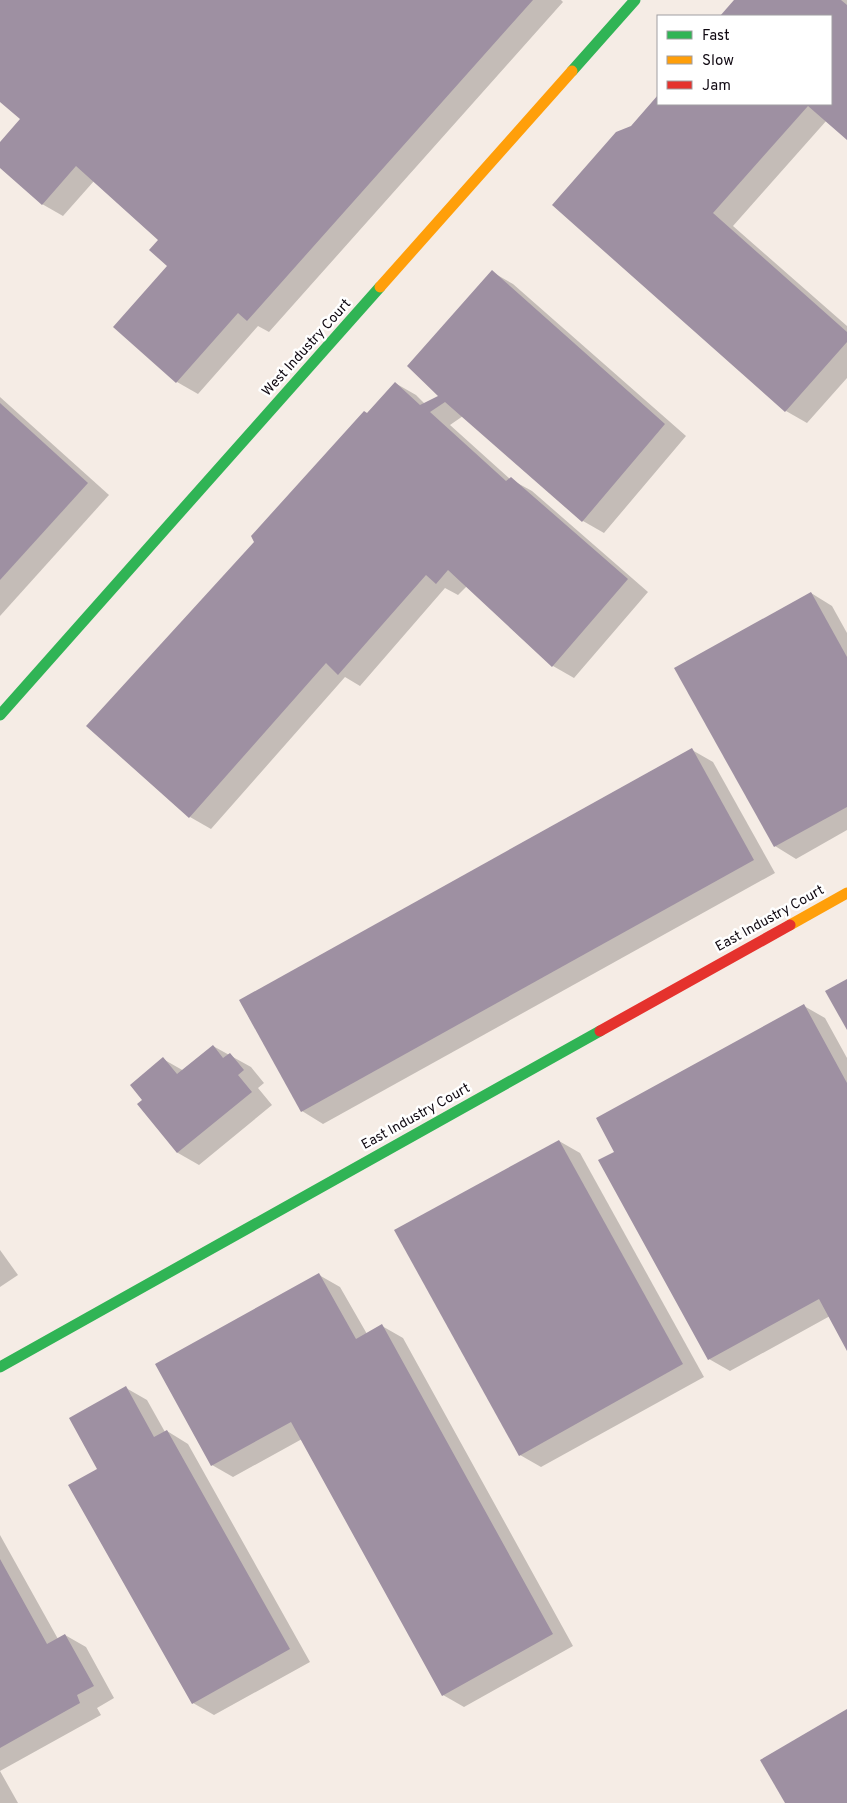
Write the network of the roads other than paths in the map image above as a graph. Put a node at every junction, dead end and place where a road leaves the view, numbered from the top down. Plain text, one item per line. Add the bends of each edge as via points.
1 (636, 0) edge
2 (0, 715) edge
3 (847, 893) edge
4 (0, 1367) edge

1 - 2 street, West Industry Court
3 - 4 street, East Industry Court

